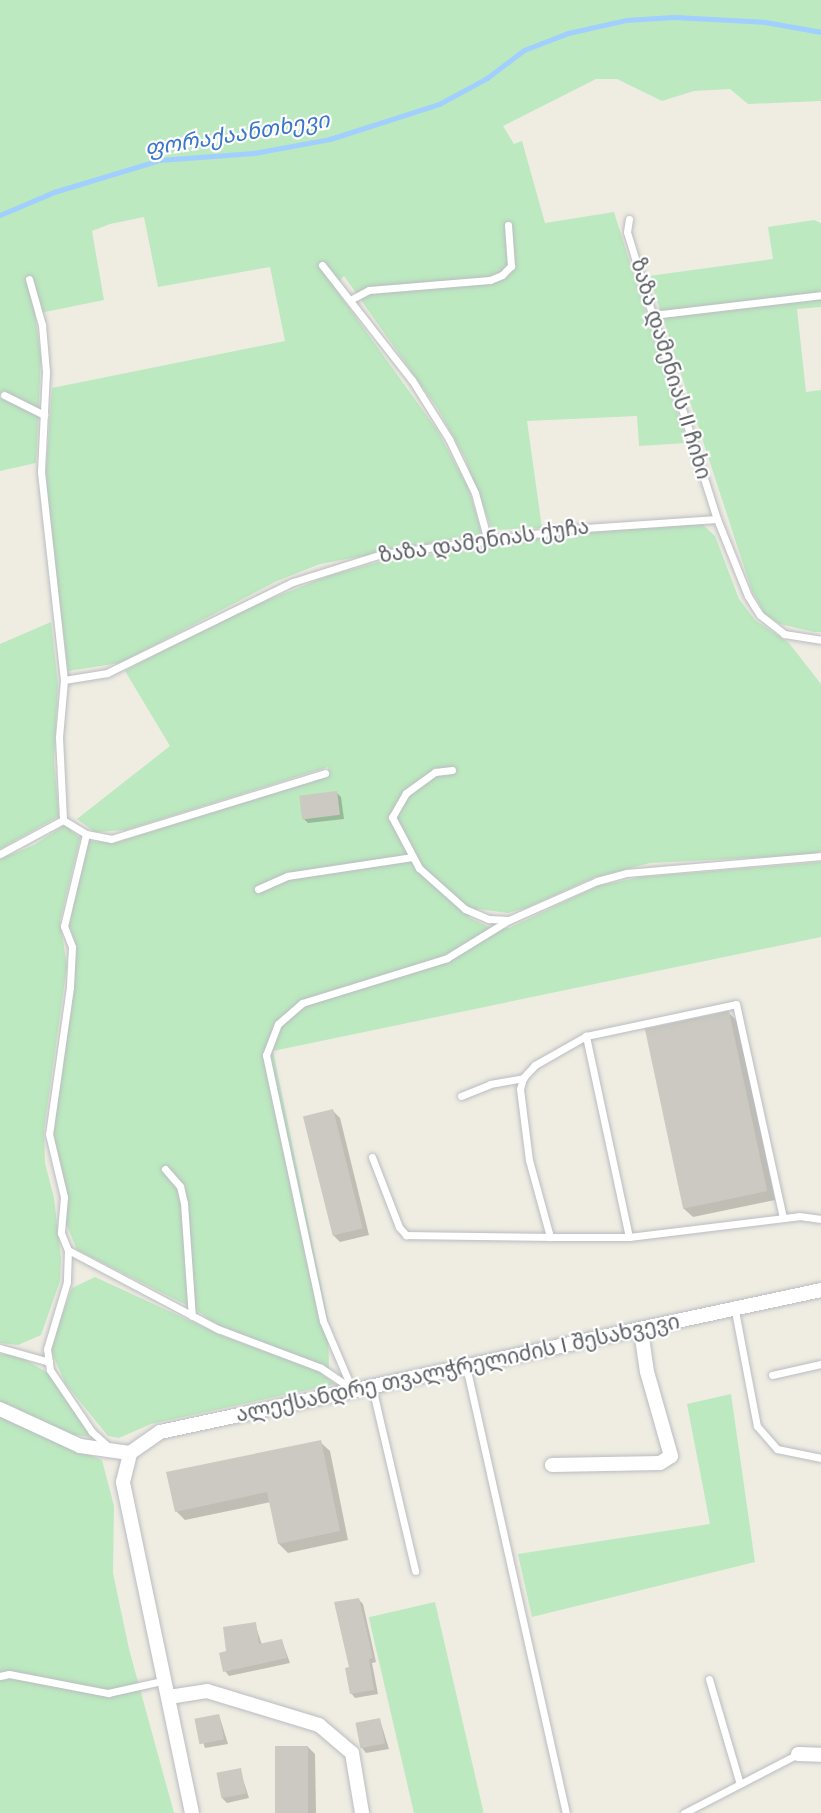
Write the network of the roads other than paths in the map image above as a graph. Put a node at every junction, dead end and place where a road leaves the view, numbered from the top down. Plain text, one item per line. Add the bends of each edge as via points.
1 (630, 219) dead end
2 (508, 225) dead end
3 (322, 265) dead end
4 (29, 279) dead end
5 (821, 295) edge
6 (350, 300) junction
7 (652, 315) junction
8 (4, 395) dead end
9 (44, 415) junction
10 (717, 519) junction
11 (488, 542) junction
12 (821, 640) edge
13 (64, 680) junction
14 (452, 770) dead end
15 (325, 773) dead end
16 (63, 820) junction
17 (86, 834) junction
18 (0, 854) edge
19 (821, 856) edge
20 (413, 857) junction
21 (258, 889) dead end
22 (509, 920) junction
23 (586, 1036) junction
24 (523, 1078) junction
25 (461, 1096) dead end
26 (372, 1157) dead end
27 (165, 1169) dead end
28 (783, 1218) junction
29 (821, 1219) edge
30 (550, 1237) junction
31 (629, 1237) junction
32 (68, 1250) junction
33 (820, 1292) edge
34 (735, 1311) junction
35 (192, 1316) junction
36 (641, 1331) junction
37 (0, 1348) edge
38 (49, 1362) junction
39 (821, 1364) edge
40 (466, 1366) junction
41 (772, 1375) dead end
42 (371, 1385) junction
43 (352, 1389) junction
44 (0, 1409) edge
45 (110, 1449) junction
46 (130, 1453) junction
47 (821, 1458) edge
48 (552, 1465) dead end
49 (415, 1571) dead end
50 (0, 1676) edge
51 (709, 1679) dead end
52 (166, 1680) junction
53 (169, 1698) junction
54 (798, 1754) joint
55 (821, 1755) edge
56 (740, 1784) junction
57 (192, 1813) edge
58 (362, 1813) edge
59 (566, 1813) edge
60 (684, 1813) edge

1 - 7 lane, ზაზა დამენიას II ჩიხი via 627,232
2 - 6 lane via 512,260 501,275 490,280 369,290
3 - 6 lane
4 - 9 lane via 42,325
5 - 7 lane
6 - 11 lane via 412,380 449,439 475,493
7 - 10 lane, ზაზა დამენიას II ჩიხი
8 - 9 lane
9 - 13 lane via 41,472
10 - 11 lane, ზაზა დამენიას ქუჩა via 641,522
10 - 12 lane via 748,596 760,615 784,634
11 - 13 lane, ზაზა დამენიას ქუჩა via 382,554 293,582 107,673
13 - 16 lane via 59,737
14 - 20 lane via 435,772 406,793 395,807 392,817
15 - 17 lane via 111,839
16 - 17 lane
16 - 18 lane
17 - 32 lane via 64,926 72,947 70,987 49,1134 64,1197 61,1233
19 - 22 lane via 627,873 597,881
20 - 21 lane via 287,876
20 - 22 lane via 419,868 465,909 489,920
22 - 43 lane via 447,958 302,1003 278,1024 266,1055 323,1321
23 - 24 lane via 535,1065
23 - 28 lane via 736,1004
23 - 31 lane
24 - 25 lane via 490,1084
24 - 30 lane via 520,1111
26 - 30 lane via 399,1227 406,1235
27 - 35 lane via 180,1186 184,1203
28 - 29 lane
28 - 31 lane
30 - 31 lane
32 - 35 lane
32 - 38 lane via 67,1282 47,1350
33 - 34 street, ალექსანდრე თვალჭრელიძის I შესახვევი
34 - 36 street, ალექსანდრე თვალჭრელიძის I შესახვევი
34 - 47 lane via 757,1426 777,1449
35 - 43 lane via 321,1368
36 - 40 street, ალექსანდრე თვალჭრელიძის I შესახვევი
36 - 48 street via 647,1372 671,1456 660,1463
37 - 38 lane
38 - 45 lane via 50,1370 92,1432
39 - 41 lane
40 - 42 street, ალექსანდრე თვალჭრელიძის I შესახვევი
40 - 59 lane
42 - 43 street, ალექსანდრე თვალჭრელიძის I შესახვევი
42 - 49 lane
43 - 46 street, ალექსანდრე თვალჭრელიძის I შესახვევი via 160,1432
44 - 45 street via 80,1446
45 - 46 street
46 - 52 street via 123,1482
50 - 52 lane via 9,1674 108,1693
51 - 56 lane
52 - 53 street
53 - 57 street
53 - 58 street via 207,1691 320,1725 352,1753
54 - 55 street
54 - 56 lane
56 - 60 lane

